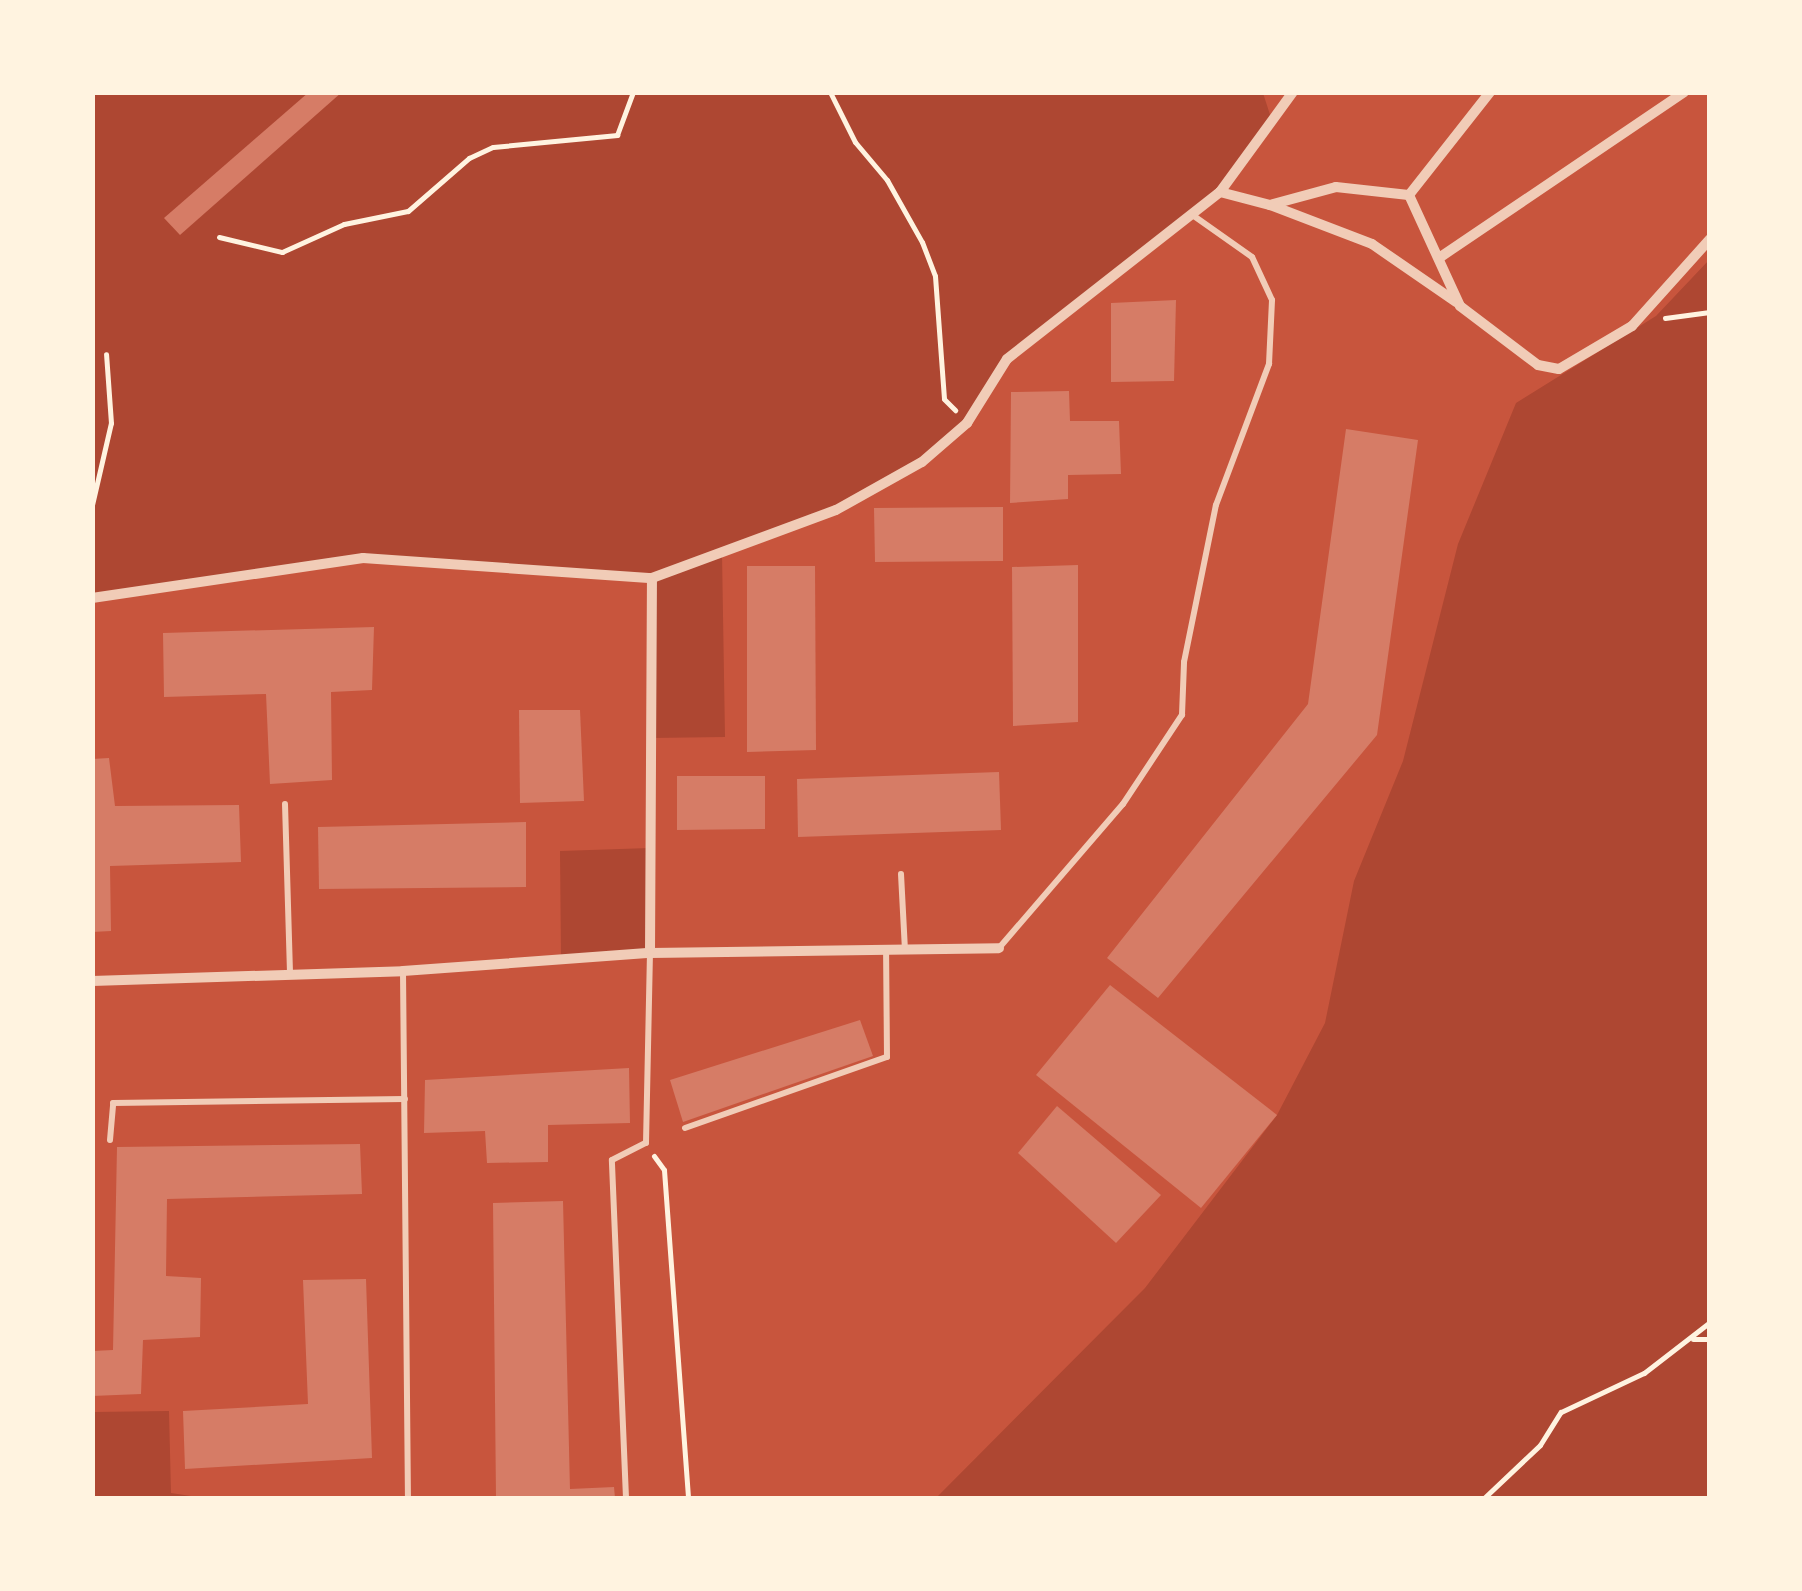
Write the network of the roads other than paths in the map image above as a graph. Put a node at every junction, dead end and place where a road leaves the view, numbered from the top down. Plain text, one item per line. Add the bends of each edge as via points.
1 (1294, 92) edge
2 (1490, 92) edge
3 (1684, 92) edge
4 (1220, 192) junction
5 (1408, 195) junction
6 (1270, 205) junction
7 (1190, 213) junction
8 (1710, 240) edge
9 (1439, 258) junction
10 (1460, 306) junction
11 (652, 578) junction
12 (92, 598) edge
13 (285, 804) dead end
14 (901, 874) dead end
15 (999, 948) joint
16 (886, 952) junction
17 (905, 952) junction
18 (650, 953) junction
19 (403, 971) junction
20 (290, 974) junction
21 (92, 981) edge
22 (404, 1099) junction
23 (685, 1128) dead end
24 (110, 1140) dead end
25 (408, 1498) edge
26 (626, 1498) edge

1 - 4 street
2 - 5 street
3 - 9 street
4 - 6 street
4 - 7 street
5 - 6 street via 1336,187
5 - 9 street
6 - 10 street via 1311,216 1402,260
7 - 11 street via 1007,359 966,424 922,462 836,510
7 - 15 lane via 1252,257 1272,300 1270,364 1216,504 1184,662 1182,714 1158,757
8 - 10 street via 1632,326 1559,368 1538,365
9 - 10 street
11 - 12 street via 363,558
11 - 18 street
13 - 20 lane
14 - 17 lane
15 - 17 street
16 - 17 street
16 - 18 street
16 - 23 lane via 887,1057
18 - 19 street
18 - 26 lane via 646,1143 612,1160
19 - 20 street
19 - 22 lane
20 - 21 street
22 - 24 lane via 113,1103
22 - 25 lane

